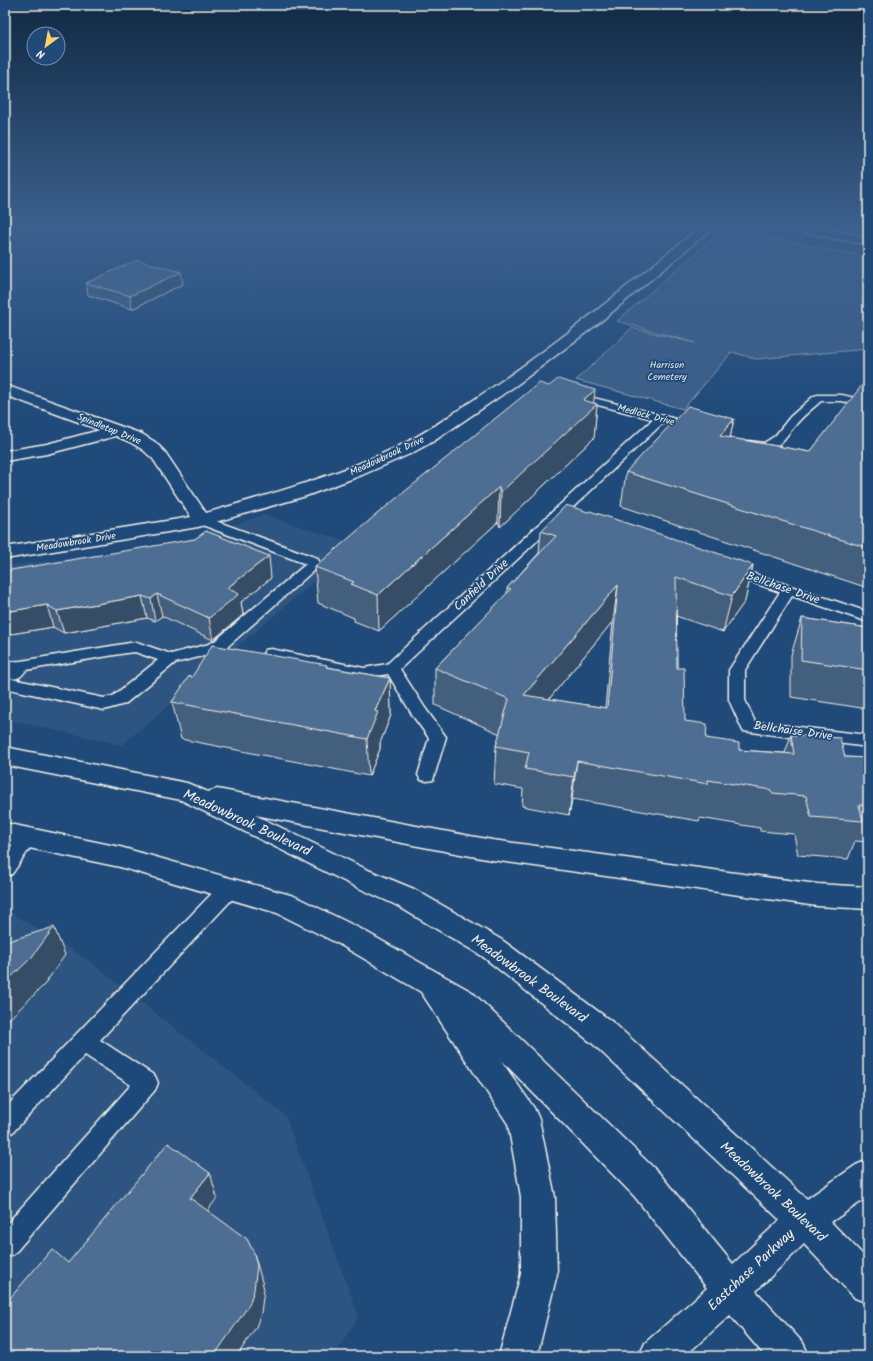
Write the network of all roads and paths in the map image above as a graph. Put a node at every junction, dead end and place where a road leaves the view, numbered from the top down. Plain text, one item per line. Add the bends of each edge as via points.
1 (631, 291) edge
2 (5, 390) edge
3 (569, 395) edge
4 (868, 405) edge
5 (661, 418) junction
6 (116, 431) junction
7 (705, 432) edge
8 (735, 442) edge
9 (5, 456) edge
10 (564, 509) junction
11 (579, 514) edge
12 (202, 520) junction
13 (5, 553) edge
14 (721, 566) edge
15 (788, 591) junction
16 (868, 617) edge
17 (271, 654) edge
18 (170, 659) junction
19 (392, 668) junction
20 (6, 679) edge
21 (868, 741) edge
22 (5, 756) edge
23 (427, 775) dead end
24 (187, 792) junction
25 (17, 836) edge
26 (5, 869) edge
27 (230, 888) junction
28 (868, 898) edge
29 (429, 981) junction
30 (84, 1042) junction
31 (5, 1124) edge
32 (868, 1177) edge
33 (805, 1220) junction
34 (5, 1245) edge
35 (868, 1285) edge
36 (731, 1290) junction
37 (518, 1356) edge
38 (658, 1356) edge
39 (790, 1356) edge

1 - 12 main road, Meadowbrook Drive via 513,381 404,450 356,472 300,492
2 - 6 main road, Spindletop Drive
3 - 5 lane, Medlock Drive
4 - 8 lane via 842,398 818,398 794,419 779,439 766,447
5 - 7 lane, Medlock Drive
5 - 10 lane, Canfield Drive
6 - 9 main road via 50,450
6 - 12 main road, Spindletop Drive via 136,438 159,456
10 - 11 lane
10 - 19 lane, Canfield Drive
12 - 13 main road, Meadowbrook Drive
12 - 18 lane via 312,561 314,564 221,644
14 - 15 lane, Bellchase Drive
15 - 16 lane, Bellchase Drive
15 - 21 lane, Bellchaise Drive via 737,670 737,700 750,727
17 - 19 lane via 364,673
18 - 20 lane via 136,647 126,648 21,666
18 - 20 lane via 119,700 104,704
19 - 23 lane via 438,737
22 - 24 main road, Meadowbrook Boulevard
24 - 28 main road via 492,850 817,895
24 - 33 main road, Meadowbrook Boulevard via 405,898 492,948 604,1034
25 - 26 lane
25 - 27 main road via 120,857
27 - 29 main road via 284,904 349,936
27 - 30 lane
29 - 36 main road via 462,1001 647,1185
29 - 37 main road via 523,1119 538,1197 539,1274
30 - 31 lane
30 - 34 lane via 147,1083
32 - 33 main road, Eastchase Parkway
33 - 35 main road, Meadowbrook Boulevard
33 - 36 main road, Eastchase Parkway
36 - 38 main road, Eastchase Parkway
36 - 39 main road

